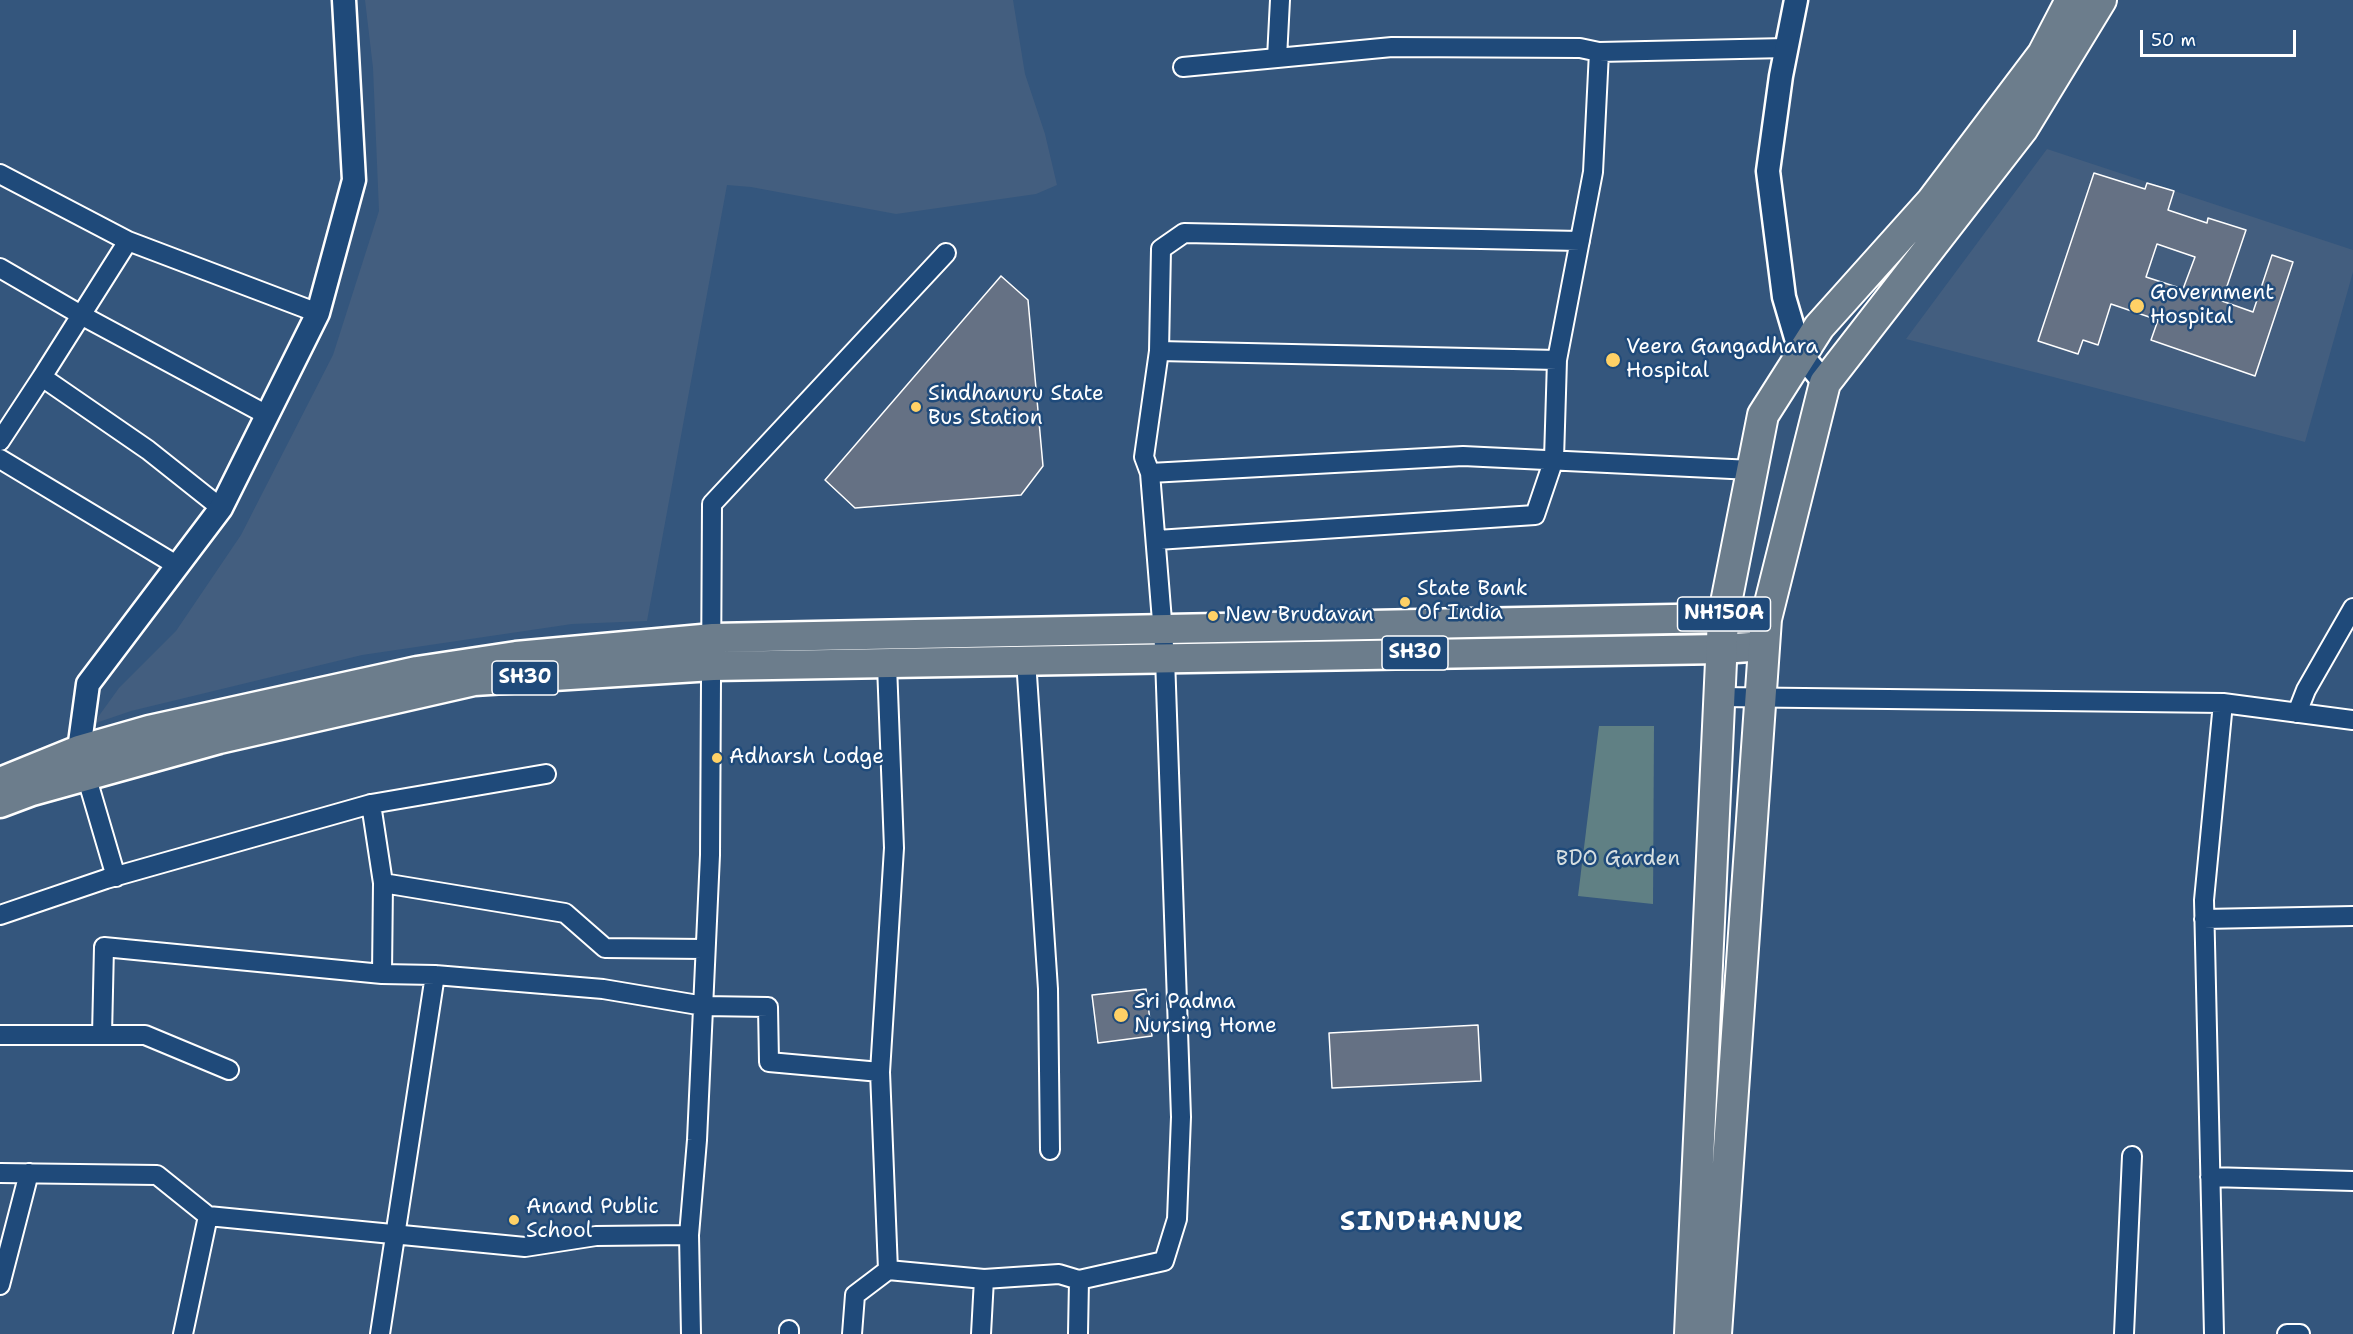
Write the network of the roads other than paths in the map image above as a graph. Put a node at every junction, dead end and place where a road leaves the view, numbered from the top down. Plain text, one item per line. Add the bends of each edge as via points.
1 (344, 0) edge
2 (1280, 0) edge
3 (1796, 0) edge
4 (2071, 0) edge
5 (2101, 0) edge
6 (1786, 48) junction
7 (1599, 52) junction
8 (1277, 58) junction
9 (1183, 67) dead end
10 (0, 174) edge
11 (128, 241) junction
12 (1580, 241) junction
13 (946, 253) dead end
14 (0, 268) edge
15 (318, 313) junction
16 (81, 315) junction
17 (1160, 351) junction
18 (1801, 355) junction
19 (1557, 360) junction
20 (42, 377) junction
21 (1825, 383) junction
22 (267, 415) junction
23 (0, 441) edge
24 (0, 459) edge
25 (1554, 459) junction
26 (1752, 470) junction
27 (1150, 473) junction
28 (221, 508) junction
29 (1157, 540) junction
30 (178, 566) junction
31 (2353, 608) edge
32 (1723, 618) junction
33 (1765, 633) junction
34 (712, 638) junction
35 (2346, 638) edge
36 (1164, 644) junction
37 (1722, 649) junction
38 (1026, 660) junction
39 (887, 665) junction
40 (713, 666) junction
41 (1720, 697) junction
42 (1759, 697) junction
43 (2223, 703) junction
44 (2297, 712) junction
45 (2353, 720) edge
46 (83, 763) junction
47 (546, 774) dead end
48 (0, 782) edge
49 (0, 803) edge
50 (371, 804) junction
51 (116, 877) junction
52 (383, 884) junction
53 (0, 915) edge
54 (2353, 916) edge
55 (2204, 919) junction
56 (705, 949) junction
57 (382, 974) junction
58 (435, 975) junction
59 (704, 1006) junction
60 (0, 1035) edge
61 (102, 1035) junction
62 (229, 1070) dead end
63 (880, 1072) junction
64 (1050, 1149) dead end
65 (2132, 1156) dead end
66 (0, 1173) edge
67 (29, 1173) junction
68 (2210, 1177) junction
69 (2353, 1180) edge
70 (208, 1216) junction
71 (395, 1233) junction
72 (689, 1235) junction
73 (888, 1270) junction
74 (984, 1279) junction
75 (1079, 1280) junction
76 (0, 1285) edge
77 (183, 1334) edge
78 (380, 1334) edge
79 (691, 1334) edge
80 (852, 1334) edge
81 (981, 1334) edge
82 (1078, 1334) edge
83 (1690, 1334) edge
84 (1716, 1334) edge
85 (2124, 1334) edge
86 (2214, 1334) edge
87 (2287, 1334) edge
88 (2300, 1334) edge

1 - 15 street via 354,180
2 - 8 street
3 - 6 street
4 - 18 highway, NH150A via 2043,54 1932,201 1819,327
5 - 21 highway, NH150A via 2023,128
6 - 7 street
6 - 18 street via 1768,171 1784,297
7 - 8 street via 1581,48 1392,47
7 - 12 street via 1593,172
8 - 9 street
10 - 11 street
11 - 15 street
11 - 16 street
12 - 17 street via 1184,233 1161,249
12 - 19 street
13 - 34 street via 712,504
14 - 16 street
15 - 22 street
16 - 20 street
16 - 22 street
17 - 19 street
17 - 27 street via 1144,457
18 - 21 street
18 - 26 highway, NH150A via 1763,415
19 - 25 street
20 - 23 street
20 - 28 street via 148,450
21 - 33 highway, NH150A
22 - 28 street
24 - 30 street
25 - 26 street
25 - 27 street via 1463,456
25 - 29 street via 1535,515
26 - 32 highway, NH150A
27 - 29 street
28 - 30 street
29 - 36 street
30 - 46 street via 88,684
31 - 35 street
32 - 33 main road
32 - 36 main road
32 - 37 highway, NH150A
33 - 37 main road, SH30
33 - 42 highway, NH150A
34 - 36 main road
34 - 40 street
34 - 46 main road via 516,656 417,671 149,730
35 - 44 street via 2306,690
36 - 37 main road, SH30
36 - 38 main road, SH30
36 - 75 street via 1181,1117 1177,1219 1164,1261
37 - 41 highway, NH150A
38 - 39 main road, SH30
38 - 64 street via 1048,989
39 - 40 main road, SH30
39 - 63 street via 894,848
40 - 46 main road, SH30 via 474,681 219,738
40 - 56 street
41 - 42 street
41 - 83 highway, NH150A
42 - 43 street
42 - 84 highway, NH150A
43 - 44 street
43 - 55 street
44 - 45 street
46 - 48 main road
46 - 49 main road, SH30 via 32,791
46 - 51 street
47 - 50 street
50 - 51 street
50 - 52 street
51 - 53 street
52 - 56 street via 565,913 605,948
52 - 57 street
54 - 55 street
55 - 68 street
56 - 59 street
57 - 58 street
57 - 61 street via 104,946
58 - 59 street via 603,990
58 - 71 street
59 - 63 street via 768,1007 769,1062
59 - 72 street
60 - 61 street
61 - 62 street via 145,1035
63 - 73 street
65 - 85 street
66 - 67 street
67 - 70 street via 157,1175
67 - 76 street
68 - 69 street
68 - 86 street
70 - 71 street
70 - 77 street
71 - 72 street via 525,1247 596,1236
71 - 78 street
72 - 79 street
73 - 74 street
73 - 80 street via 855,1295
74 - 75 street via 1059,1274
74 - 81 street
75 - 82 street
87 - 88 street

